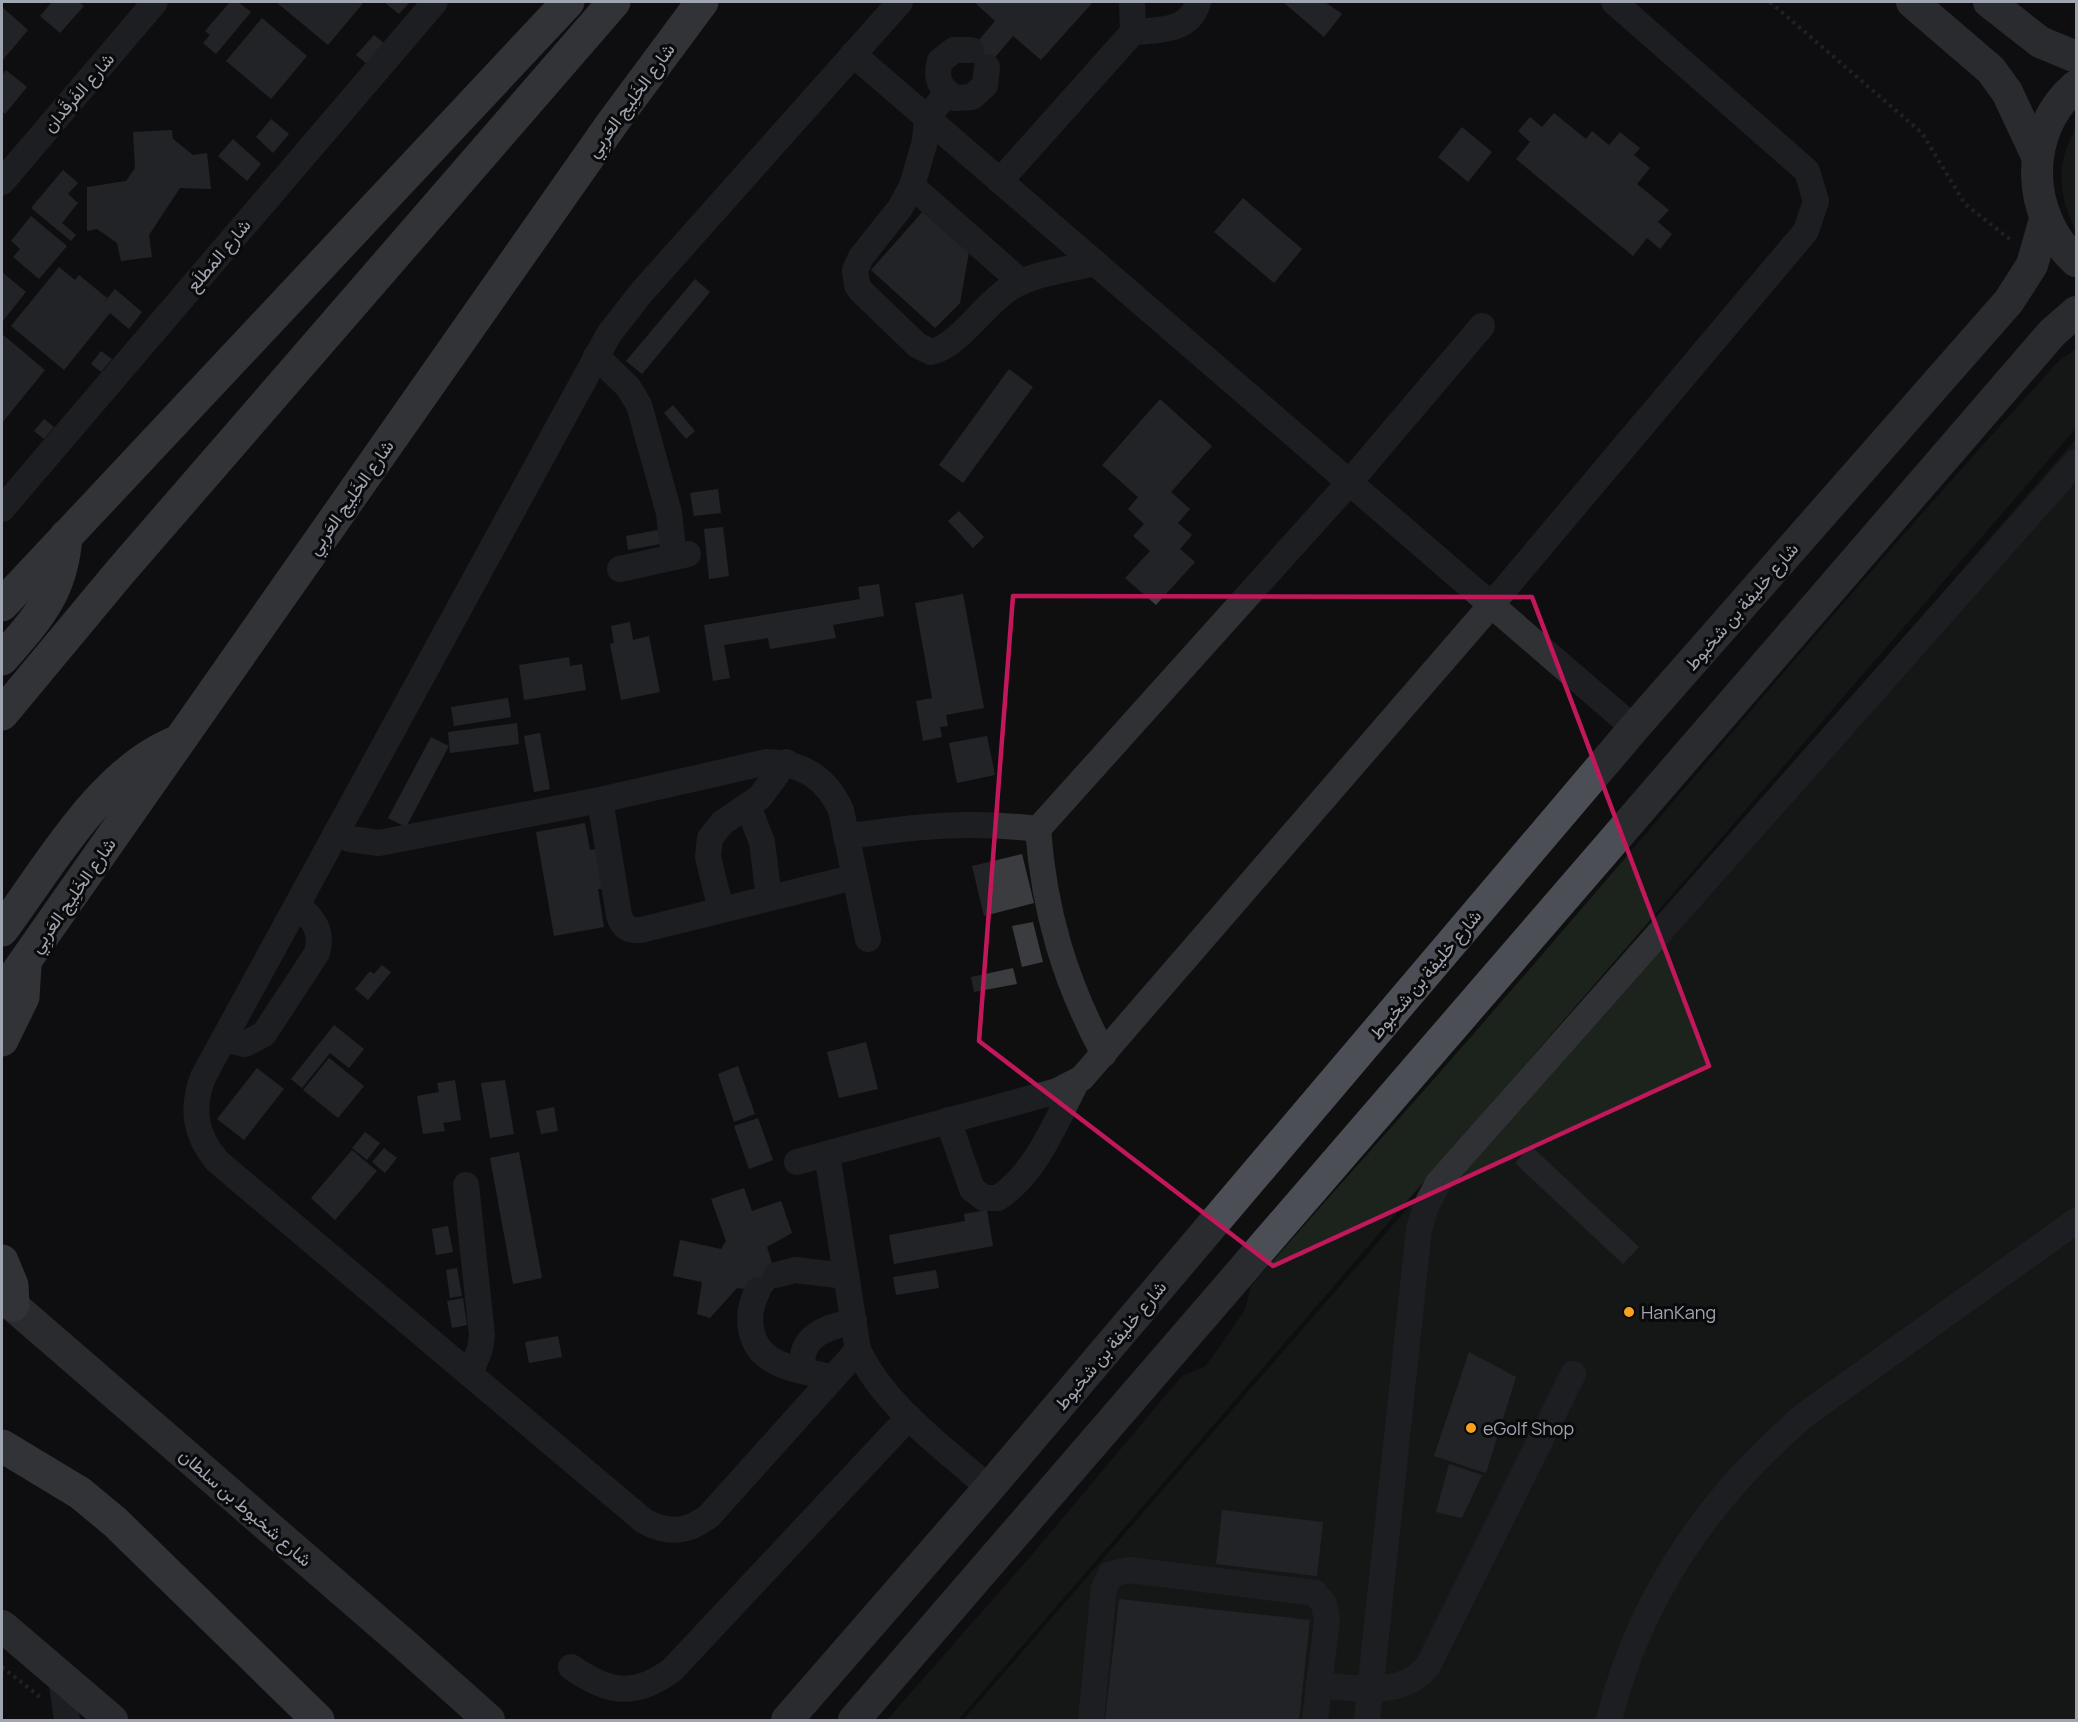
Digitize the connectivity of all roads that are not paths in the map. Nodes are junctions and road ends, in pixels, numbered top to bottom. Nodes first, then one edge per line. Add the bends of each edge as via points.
1 (155, 2) edge
2 (435, 2) edge
3 (568, 2) edge
4 (615, 2) edge
5 (702, 2) edge
6 (900, 2) edge
7 (1132, 2) edge
8 (1198, 2) edge
9 (1614, 2) edge
10 (1912, 2) edge
11 (1992, 3) edge
12 (1132, 32) junction
13 (853, 54) junction
14 (2076, 57) edge
15 (2076, 86) edge
16 (947, 93) junction
17 (927, 118) junction
18 (2037, 156) junction
19 (1000, 181) junction
20 (2, 182) edge
21 (912, 186) junction
22 (2045, 219) junction
23 (2076, 261) edge
24 (1095, 263) junction
25 (1021, 282) junction
26 (2076, 312) edge
27 (1482, 326) dead end
28 (596, 356) junction
29 (2076, 462) edge
30 (1348, 484) junction
31 (2, 509) edge
32 (66, 536) junction
33 (620, 569) dead end
34 (1492, 604) junction
35 (2, 605) edge
36 (2, 659) edge
37 (2, 714) edge
38 (1634, 728) junction
39 (180, 740) junction
40 (786, 762) junction
41 (600, 800) junction
42 (748, 806) junction
43 (1038, 829) junction
44 (336, 833) junction
45 (846, 837) junction
46 (855, 877) junction
47 (769, 898) junction
48 (297, 905) junction
49 (721, 910) junction
50 (2, 930) edge
51 (868, 939) dead end
52 (24, 962) junction
53 (2, 994) edge
54 (224, 1039) junction
55 (2, 1040) edge
56 (1104, 1054) junction
57 (1076, 1083) junction
58 (948, 1120) junction
59 (827, 1154) junction
60 (797, 1162) dead end
61 (466, 1185) dead end
62 (2076, 1221) edge
63 (2, 1261) edge
64 (846, 1276) junction
65 (7, 1301) edge
66 (854, 1321) junction
67 (858, 1350) junction
68 (803, 1370) junction
69 (470, 1374) junction
70 (1573, 1374) dead end
71 (833, 1378) junction
72 (909, 1417) junction
73 (2, 1446) edge
74 (989, 1488) junction
75 (2, 1626) edge
76 (571, 1667) dead end
77 (61, 1677) junction
78 (1319, 1685) junction
79 (1370, 1689) junction
80 (67, 1719) edge
81 (112, 1720) edge
82 (318, 1720) edge
83 (489, 1720) edge
84 (787, 1720) edge
85 (854, 1720) edge
86 (1091, 1720) edge
87 (1315, 1720) edge
88 (1367, 1720) edge
89 (1609, 1720) edge

1 - 20 street, شارع الفَرقَدان
2 - 31 street, شارع المَطلَع
3 - 32 highway
4 - 37 highway via 120,572
5 - 39 highway, شارع الخَلِيج العَربِي via 606,132
6 - 13 street
7 - 12 street
8 - 12 street via 1182,25
9 - 34 street via 1807,171 1816,201 1806,231
10 - 18 main road via 1991,70 2007,93
11 - 14 main road via 2040,42
12 - 19 street
13 - 17 street
13 - 28 street via 641,293
15 - 18 main road via 2065,95 2047,123
16 - 16 street via 938,79 940,61 954,50 979,58 985,85 972,97 955,98
16 - 17 street
17 - 19 street
17 - 21 street via 925,141
18 - 22 main road via 2037,188
19 - 24 street
21 - 25 street
21 - 25 street via 900,208 857,263 855,278 861,291 917,345 923,350 939,351 998,297
22 - 23 main road via 2062,249
22 - 38 main road, شارع خليفة بن شخبوط via 2034,258 2009,301
24 - 25 street
24 - 30 street
26 - 85 main road via 2052,333
27 - 30 street
28 - 33 street via 628,387 639,405 681,555
28 - 44 street
29 - 79 street via 1438,1183 1419,1229
30 - 34 street
30 - 43 street
32 - 35 highway
32 - 36 highway via 65,558 50,600
34 - 38 street
34 - 56 street
38 - 74 main road, شارع خليفة بن شخبوط
39 - 50 highway via 143,759 111,785
39 - 52 highway, شارع الخَلِيج العَربِي
40 - 41 street via 767,762
40 - 42 street via 770,786
40 - 45 street via 813,773 833,793
41 - 44 street via 379,843
41 - 49 street via 624,926 641,930
42 - 47 street via 765,851
42 - 49 street via 715,830 707,847
43 - 45 street via 932,824
43 - 56 street via 1043,879 1057,946 1085,1019
44 - 48 street
45 - 46 street
46 - 47 street
46 - 51 street
47 - 49 street
48 - 54 street
48 - 54 street via 315,923 320,943 317,953 264,1034 245,1044
52 - 53 highway, شارع الخَلِيج العَربِي
52 - 55 highway via 23,997
54 - 69 street via 196,1094 198,1130 205,1147 216,1161
56 - 57 street
57 - 58 street
57 - 58 street via 1040,1151 998,1198 984,1198 972,1190
58 - 59 street
59 - 60 street
59 - 64 street
61 - 69 street via 482,1335
62 - 89 street via 1814,1409 1747,1468 1691,1537 1654,1599 1626,1665
63 - 65 highway via 12,1285
64 - 66 street
64 - 68 street via 795,1270 767,1283 750,1311 755,1343 770,1359
65 - 83 main road, شارع شخبوط بن سلطان
66 - 67 street
66 - 68 street via 814,1334 803,1351
67 - 71 street
67 - 72 street via 879,1387
68 - 71 street
69 - 71 street via 644,1521 670,1531 697,1525 709,1516
70 - 79 street via 1428,1666 1417,1680
72 - 74 street
72 - 76 street via 672,1670 643,1687 626,1689 593,1683
73 - 82 highway via 70,1487 115,1522
74 - 84 main road, شارع خليفة بن شخبوط
75 - 77 main road
77 - 80 street
77 - 81 main road
78 - 79 street
78 - 86 street via 1327,1621 1324,1604 1315,1593 1129,1570 1111,1574 1104,1588
78 - 87 street
79 - 88 street

